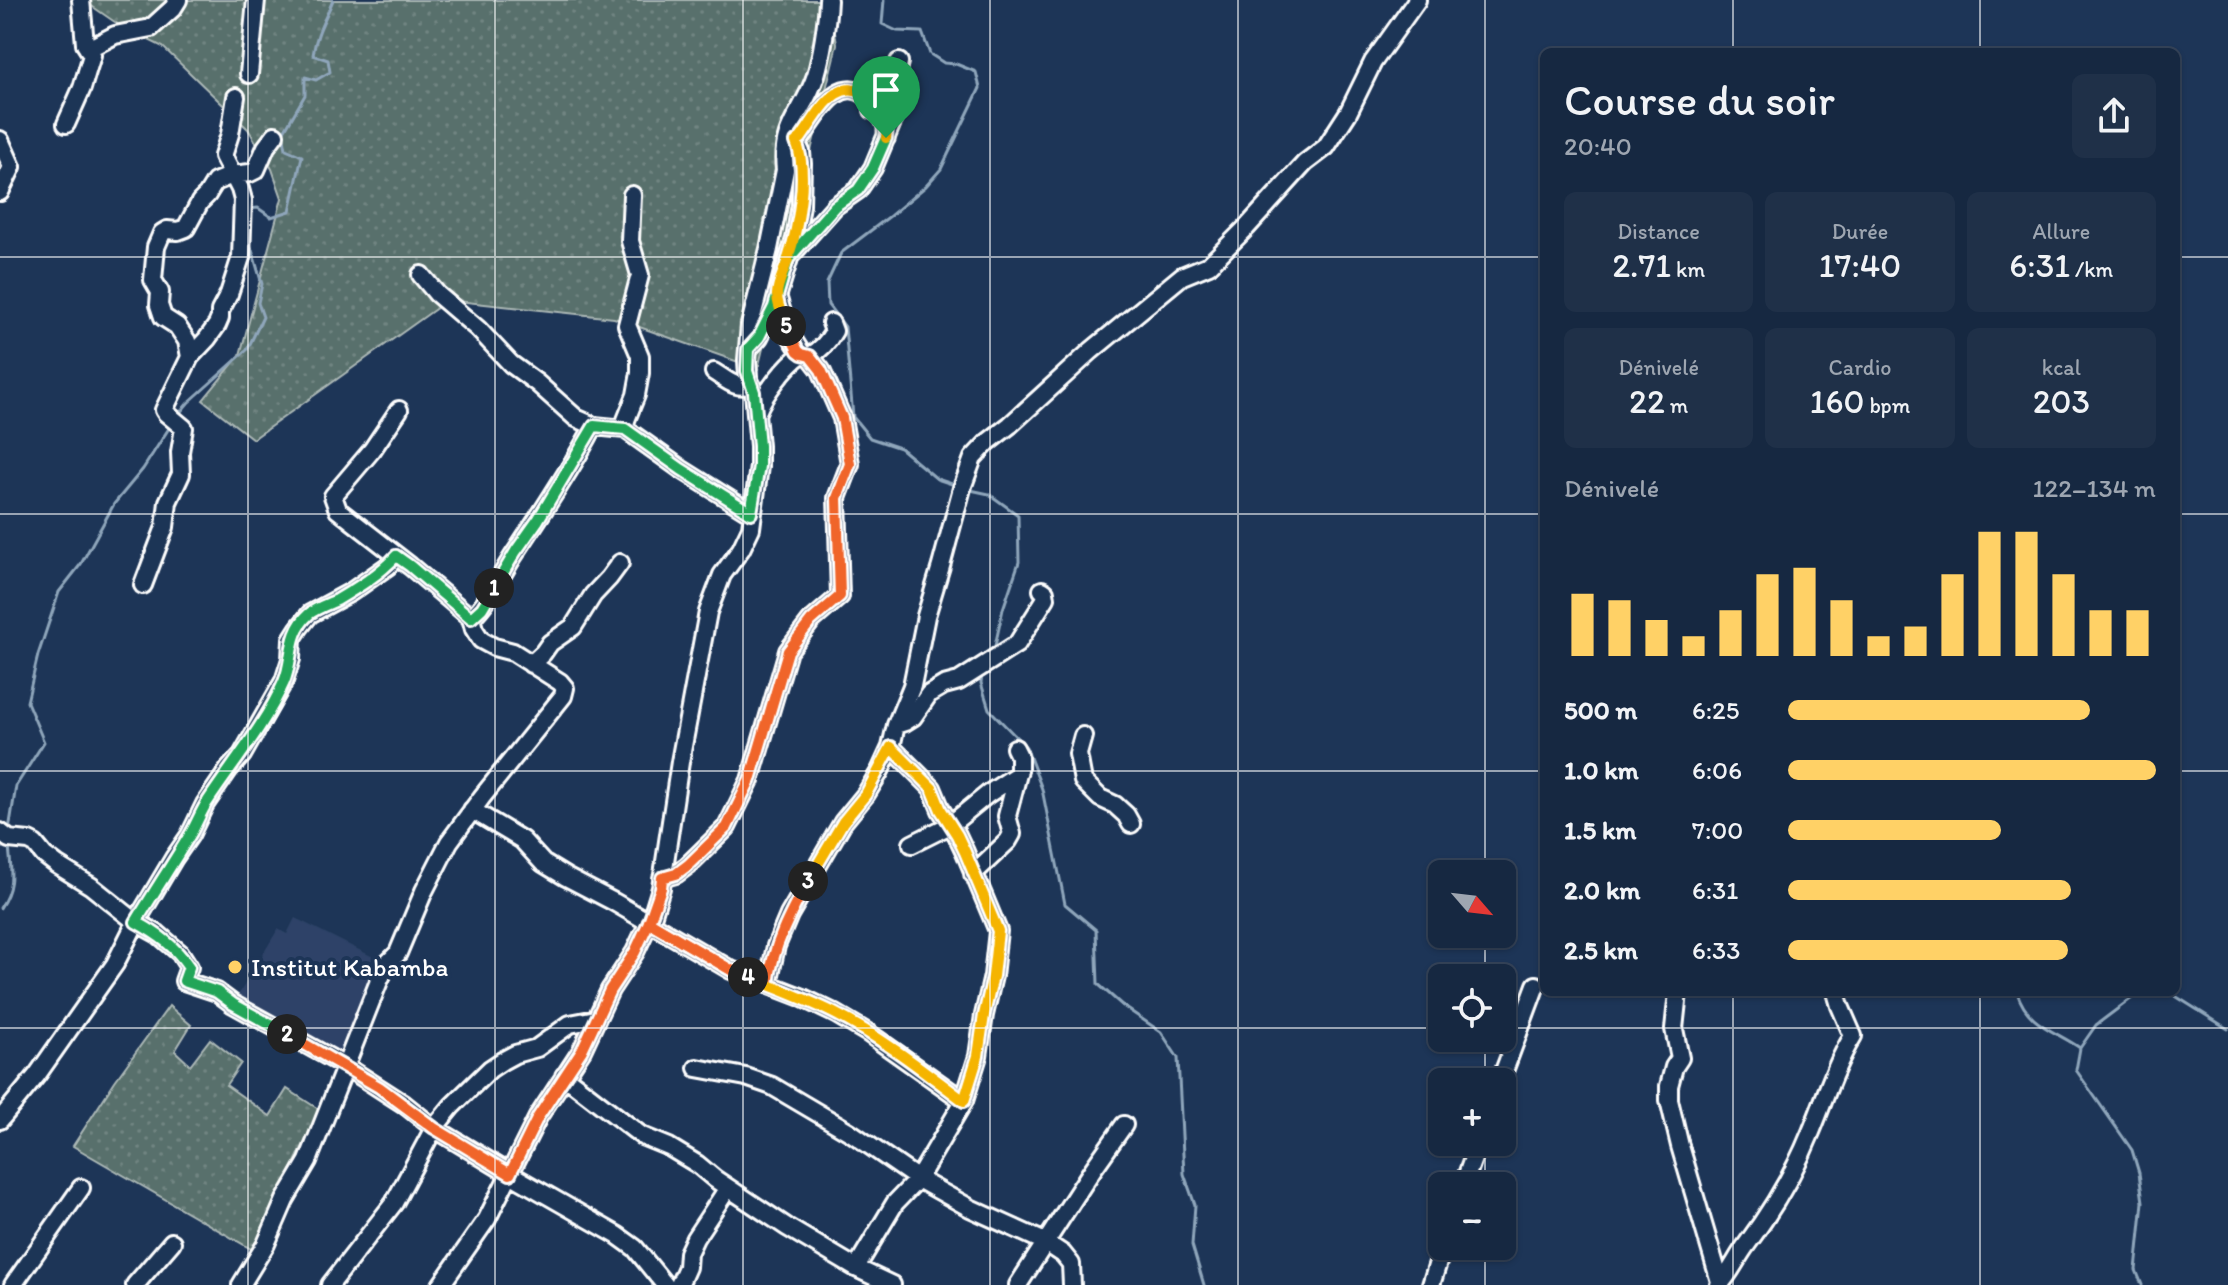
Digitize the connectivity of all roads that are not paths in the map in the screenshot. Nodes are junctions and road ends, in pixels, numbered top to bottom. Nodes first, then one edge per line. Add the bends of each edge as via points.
1 (81, 0) edge
2 (178, 0) edge
3 (256, 0) edge
4 (828, 0) edge
5 (1417, 0) edge
6 (88, 49) junction
7 (899, 62) dead end
8 (249, 74) dead end
9 (810, 92) junction
10 (236, 97) dead end
11 (66, 124) dead end
12 (275, 135) dead end
13 (886, 138) junction
14 (0, 140) edge
15 (796, 142) junction
16 (785, 170) junction
17 (232, 175) junction
18 (0, 192) edge
19 (632, 195) dead end
20 (788, 259) junction
21 (421, 275) dead end
22 (777, 294) junction
23 (831, 323) dead end
24 (748, 349) junction
25 (806, 355) junction
26 (190, 357) junction
27 (714, 372) dead end
28 (751, 384) junction
29 (399, 410) dead end
30 (756, 413) junction
31 (594, 426) junction
32 (625, 429) junction
33 (751, 513) junction
34 (396, 556) junction
35 (620, 563) dead end
36 (143, 585) dead end
37 (1042, 590) dead end
38 (471, 618) junction
39 (531, 664) junction
40 (896, 725) junction
41 (1083, 736) dead end
42 (891, 747) junction
43 (1015, 748) dead end
44 (1017, 775) junction
45 (472, 810) junction
46 (1131, 824) dead end
47 (950, 825) junction
48 (0, 832) edge
49 (912, 844) dead end
50 (973, 874) junction
51 (662, 878) junction
52 (136, 922) junction
53 (649, 922) junction
54 (768, 984) junction
55 (1536, 985) dead end
56 (1678, 996) edge
57 (1837, 996) edge
58 (596, 1019) junction
59 (345, 1066) junction
60 (697, 1068) dead end
61 (1505, 1068) edge
62 (564, 1076) junction
63 (964, 1101) junction
64 (0, 1120) edge
65 (1124, 1125) dead end
66 (434, 1128) junction
67 (510, 1174) junction
68 (918, 1179) junction
69 (81, 1188) dead end
70 (728, 1188) junction
71 (172, 1242) dead end
72 (1045, 1242) junction
73 (1439, 1260) edge
74 (856, 1268) junction
75 (447, 1283) edge
76 (13, 1285) edge
77 (135, 1285) edge
78 (241, 1285) edge
79 (330, 1285) edge
80 (665, 1285) edge
81 (679, 1285) edge
82 (892, 1285) edge
83 (1018, 1285) edge
84 (1072, 1285) edge
85 (1431, 1285) edge
86 (1721, 1285) edge

1 - 6 street
2 - 6 street via 151,28 115,35
3 - 8 street
4 - 9 street
5 - 40 street via 1373,62 1326,147 1209,265 1182,276 978,452 958,500 912,686
6 - 11 street via 92,55
7 - 13 street
9 - 15 street
9 - 16 street via 791,122
10 - 17 street via 223,156
12 - 17 street via 256,170
13 - 15 street via 887,128 873,110 873,101 863,91 849,88 824,104
13 - 20 street via 858,190 835,206
14 - 18 street via 12,167
15 - 16 street
15 - 20 street via 802,164 801,205
16 - 24 street
17 - 26 street via 243,200 241,257 217,325
17 - 26 street via 215,182 186,228 162,233 156,247 153,280 160,292 159,305 163,317 187,341
19 - 32 street via 630,241 640,275 627,325 640,356 640,373
20 - 22 street
21 - 31 street via 511,364 576,418
22 - 24 street via 769,319
22 - 25 street via 787,330
23 - 25 street via 830,339 818,352
24 - 28 street
25 - 30 street via 790,363
25 - 51 street via 821,370 842,418 850,464 837,498 840,596 788,651 750,780 727,827 688,865
26 - 36 street via 164,410 184,428 181,474
27 - 28 street via 735,386
28 - 30 street
29 - 34 street via 333,496 338,510
30 - 33 street via 759,466
31 - 32 street
31 - 38 street via 491,595
32 - 33 street
33 - 51 street via 748,538 722,575 708,612
34 - 38 street
34 - 52 street via 351,592 310,614 299,628 279,691
35 - 39 street via 573,627
37 - 40 street via 1046,598 1017,644 929,694 913,717
38 - 39 street via 481,640
39 - 45 street via 560,682 563,696
40 - 42 street
41 - 46 street via 1078,754 1083,781
42 - 47 street via 932,788
42 - 54 street via 789,915
43 - 44 street
44 - 47 street
44 - 50 street via 1007,816 1012,834
45 - 53 street via 522,840 549,867
45 - 59 street via 449,842 398,953 387,964
47 - 49 street
47 - 50 street
48 - 52 street via 35,844
50 - 63 street via 998,931 978,1056
51 - 53 street
52 - 59 street via 180,953 189,967 184,981 217,992
52 - 64 street via 99,988
53 - 54 street via 731,970
53 - 58 street
54 - 63 street via 868,1033
55 - 61 street
56 - 86 street via 1674,1029 1680,1058 1669,1100
57 - 86 street via 1853,1036 1800,1159
58 - 62 street
58 - 66 street via 570,1024 537,1048 490,1069
59 - 66 street
59 - 78 street via 308,1161
60 - 68 street via 772,1086
62 - 67 street
62 - 70 street via 642,1136 669,1147
63 - 68 street
65 - 72 street
66 - 67 street
66 - 79 street via 403,1190
67 - 75 street
67 - 80 street via 617,1235
68 - 72 street
68 - 74 street via 895,1203
69 - 76 street
70 - 74 street
70 - 81 street via 695,1238
71 - 77 street
72 - 83 street
72 - 84 street via 1071,1264
73 - 85 street
74 - 82 street

